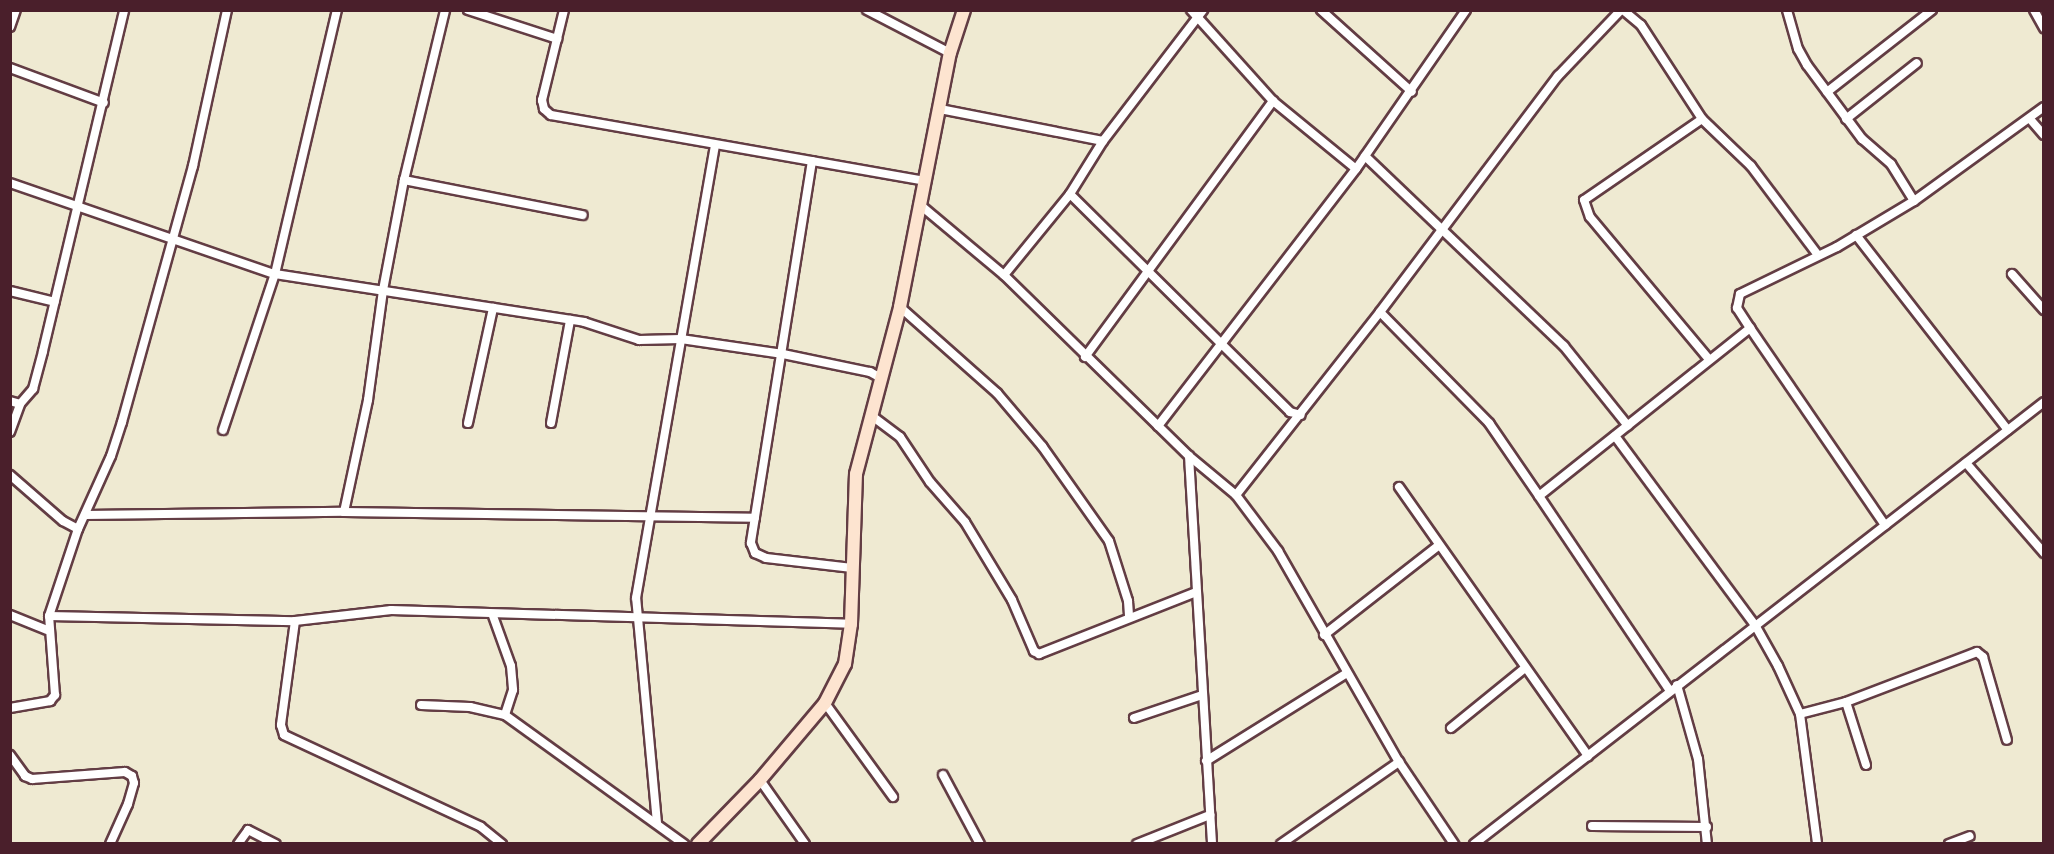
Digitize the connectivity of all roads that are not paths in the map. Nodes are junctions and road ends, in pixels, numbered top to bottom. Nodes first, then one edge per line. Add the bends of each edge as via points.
1 (16, 10) edge
2 (124, 10) edge
3 (227, 10) edge
4 (337, 10) edge
5 (445, 10) edge
6 (468, 10) edge
7 (564, 10) edge
8 (867, 10) edge
9 (964, 10) edge
10 (1191, 10) edge
11 (1321, 10) edge
12 (1466, 10) edge
13 (1622, 10) edge
14 (1787, 10) edge
15 (1932, 10) edge
16 (2034, 10) edge
17 (1201, 14) edge
18 (10, 27) edge
19 (2043, 28) edge
20 (557, 39) junction
21 (950, 53) junction
22 (1917, 63) dead end
23 (10, 68) edge
24 (1412, 92) junction
25 (1827, 93) junction
26 (1273, 101) junction
27 (104, 103) junction
28 (2043, 107) edge
29 (940, 109) junction
30 (1702, 119) junction
31 (1846, 119) junction
32 (2030, 119) junction
33 (2043, 135) edge
34 (1103, 141) junction
35 (715, 146) junction
36 (1365, 156) junction
37 (812, 161) junction
38 (1356, 169) junction
39 (404, 180) junction
40 (926, 180) junction
41 (10, 183) edge
42 (1070, 194) junction
43 (1914, 201) junction
44 (78, 204) junction
45 (919, 204) junction
46 (583, 215) dead end
47 (1441, 231) junction
48 (1856, 235) junction
49 (170, 236) junction
50 (1817, 254) junction
51 (1150, 273) junction
52 (275, 274) junction
53 (2012, 274) dead end
54 (1004, 275) junction
55 (383, 290) junction
56 (10, 291) edge
57 (55, 302) junction
58 (900, 307) junction
59 (493, 308) junction
60 (2043, 310) edge
61 (1380, 312) junction
62 (570, 321) junction
63 (1750, 328) junction
64 (681, 339) junction
65 (1223, 346) junction
66 (783, 354) junction
67 (1084, 357) junction
68 (1708, 358) junction
69 (881, 378) junction
70 (10, 401) edge
71 (2043, 402) edge
72 (20, 404) junction
73 (1301, 415) junction
74 (872, 416) junction
75 (468, 423) dead end
76 (551, 423) dead end
77 (1158, 426) junction
78 (1628, 426) junction
79 (223, 430) dead end
80 (2008, 430) junction
81 (10, 432) edge
82 (1615, 436) junction
83 (1189, 456) junction
84 (1966, 463) junction
85 (10, 475) edge
86 (1399, 487) dead end
87 (1236, 495) junction
88 (1539, 496) junction
89 (344, 512) junction
90 (648, 513) junction
91 (85, 515) junction
92 (754, 518) junction
93 (1885, 525) junction
94 (78, 529) junction
95 (1438, 546) junction
96 (2043, 553) edge
97 (852, 568) junction
98 (1196, 592) junction
99 (10, 615) edge
100 (49, 616) junction
101 (493, 616) junction
102 (1129, 617) junction
103 (640, 620) junction
104 (295, 621) junction
105 (851, 624) junction
106 (1755, 626) junction
107 (47, 630) junction
108 (1324, 635) junction
109 (1525, 668) junction
110 (1347, 673) junction
111 (1674, 688) junction
112 (1202, 695) junction
113 (1846, 702) junction
114 (825, 703) junction
115 (421, 705) dead end
116 (10, 708) edge
117 (1800, 714) junction
118 (505, 715) junction
119 (1134, 718) dead end
120 (1451, 728) dead end
121 (2007, 740) dead end
122 (10, 755) edge
123 (1588, 756) junction
124 (1206, 761) junction
125 (1399, 762) junction
126 (1866, 765) dead end
127 (943, 775) dead end
128 (760, 780) junction
129 (893, 797) dead end
130 (1210, 815) junction
131 (657, 823) junction
132 (1592, 826) dead end
133 (1707, 827) junction
134 (1970, 836) dead end
135 (110, 843) edge
136 (238, 843) edge
137 (276, 843) edge
138 (501, 843) edge
139 (684, 843) edge
140 (698, 843) edge
141 (805, 843) edge
142 (980, 843) edge
143 (1137, 843) edge
144 (1212, 843) edge
145 (1281, 843) edge
146 (1454, 843) edge
147 (1474, 843) edge
148 (1707, 843) edge
149 (1817, 843) edge
150 (1948, 843) edge

1 - 18 street
2 - 27 street
3 - 49 street via 193,166
4 - 52 street
5 - 39 street
6 - 20 street
7 - 20 street
8 - 21 street
9 - 21 street
10 - 17 street
11 - 24 street
12 - 24 street
13 - 30 street via 1641,25
13 - 47 street via 1558,76
14 - 25 street via 1798,50
15 - 25 street
16 - 19 street
17 - 26 street
17 - 34 street
20 - 35 street via 542,100 551,115
21 - 29 street
22 - 31 street
23 - 27 street
24 - 36 street
25 - 31 street
26 - 38 street
26 - 51 street
27 - 44 street
28 - 32 street
29 - 34 street
29 - 40 street
30 - 50 street via 1751,166
30 - 68 street via 1584,200 1590,217
31 - 43 street via 1862,140 1891,164
32 - 33 street
32 - 43 street
34 - 42 street
35 - 37 street
35 - 64 street
36 - 38 street
36 - 47 street
37 - 40 street
37 - 66 street
38 - 65 street
39 - 46 street
39 - 55 street
40 - 45 street
41 - 44 street
42 - 51 street
42 - 54 street
43 - 48 street
44 - 49 street
44 - 57 street
45 - 54 street
45 - 58 street
47 - 61 street
47 - 78 street via 1564,346
48 - 50 street
48 - 80 street
49 - 52 street
49 - 91 street via 111,456
50 - 63 street via 1740,294 1737,308
51 - 65 street
51 - 67 street
52 - 55 street
52 - 79 street
53 - 60 street
54 - 67 street
55 - 59 street
55 - 89 street via 368,400
56 - 57 street
57 - 72 street via 33,389
58 - 69 street
58 - 102 street via 997,393 1042,446 1108,541 1128,601
59 - 62 street
59 - 75 street
61 - 73 street
61 - 88 street via 1489,423
62 - 64 street via 639,340
62 - 76 street
63 - 68 street
63 - 93 street
64 - 66 street
64 - 90 street
65 - 73 street via 1290,412
65 - 77 street
66 - 69 street via 870,372
66 - 92 street
67 - 77 street
68 - 78 street
69 - 74 street
70 - 72 street
71 - 80 street
72 - 81 street
73 - 87 street
74 - 97 street via 856,474
74 - 102 street via 900,437 930,482 965,522 1012,600 1034,651 1046,653
77 - 83 street
78 - 82 street
80 - 84 street
82 - 88 street
82 - 106 street
83 - 87 street
83 - 98 street
84 - 93 street
84 - 96 street
85 - 94 street via 63,521
86 - 95 street
87 - 108 street via 1278,551
88 - 111 street
89 - 90 street
89 - 91 street
90 - 92 street
90 - 103 street via 636,598
91 - 94 street
92 - 97 street via 751,543 755,553 765,558
93 - 106 street
94 - 100 street
95 - 108 street
95 - 109 street
97 - 105 street
98 - 102 street
98 - 112 street
99 - 107 street
100 - 104 street
100 - 107 street
101 - 103 street
101 - 104 street via 391,610
101 - 118 street via 511,666 513,690
103 - 105 street
103 - 131 street
104 - 138 street via 281,725 284,735 481,827
105 - 114 street via 845,664
106 - 111 street
106 - 117 street
107 - 116 street via 55,694 50,700
108 - 110 street
109 - 120 street
109 - 123 street
110 - 124 street
110 - 125 street
111 - 123 street
111 - 133 street via 1698,759
112 - 119 street
112 - 124 street
113 - 117 street
113 - 121 street via 1980,652
113 - 126 street
114 - 128 street
114 - 129 street
115 - 118 street via 470,707
117 - 149 street
118 - 131 street via 622,803
122 - 135 street via 25,776 32,779 125,772 132,776 128,804
123 - 147 street
124 - 130 street
125 - 145 street
125 - 146 street
127 - 142 street
128 - 140 street
128 - 141 street
130 - 143 street
130 - 144 street
131 - 139 street
132 - 133 street
133 - 148 street
134 - 150 street
136 - 137 street via 248,830

